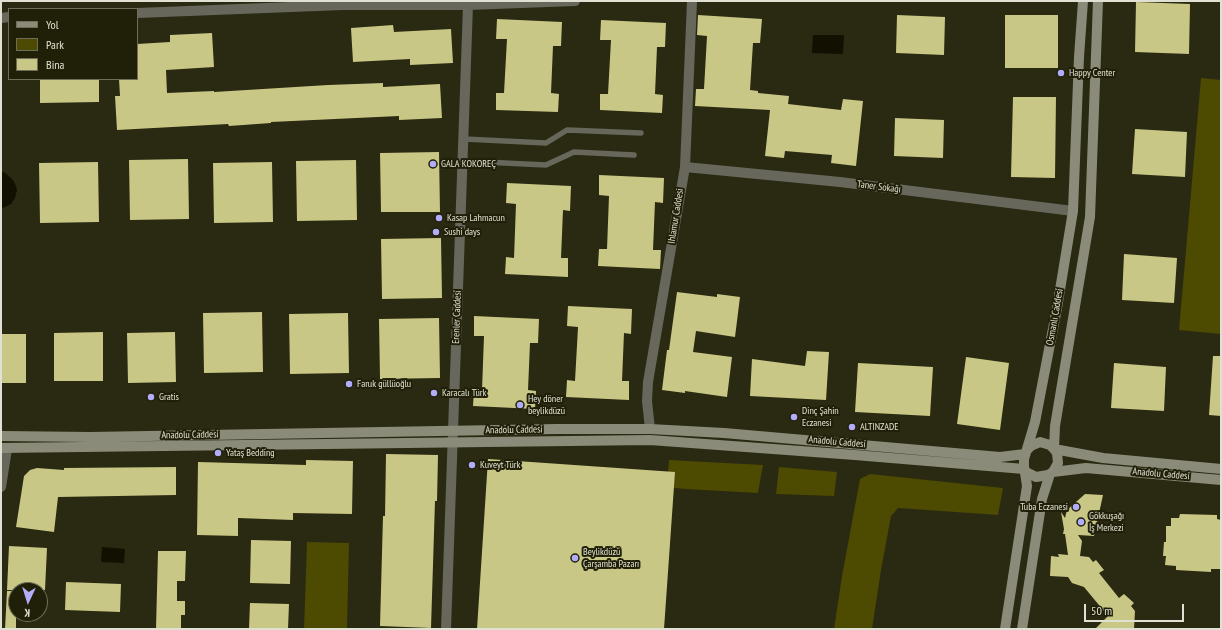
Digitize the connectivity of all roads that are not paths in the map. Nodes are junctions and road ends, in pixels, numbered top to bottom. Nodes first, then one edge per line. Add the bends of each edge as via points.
1 (575, 1) edge
2 (692, 1) edge
3 (1082, 1) edge
4 (1098, 1) edge
5 (468, 5) junction
6 (138, 13) edge
7 (641, 133) dead end
8 (464, 139) junction
9 (634, 155) dead end
10 (463, 161) junction
11 (684, 167) junction
12 (1073, 211) junction
13 (650, 429) junction
14 (453, 430) junction
15 (4, 436) edge
16 (650, 440) junction
17 (452, 442) junction
18 (856, 444) junction
19 (4, 448) edge
20 (1054, 449) junction
21 (1026, 452) junction
22 (855, 455) junction
23 (1221, 469) edge
24 (1025, 471) junction
25 (1051, 473) junction
26 (1221, 480) edge
27 (1, 487) edge
28 (446, 629) edge
29 (1005, 629) edge
30 (1022, 629) edge

1 - 5 street
2 - 11 street, Ihlamur Caddesi
3 - 12 main road, Osmanlı Caddesi
4 - 20 main road, Osmanlı Caddesi via 1090,216 1055,426
5 - 6 street via 343,5
5 - 8 street, Erenler Caddesi
7 - 8 lane via 567,130 546,143
8 - 10 street, Erenler Caddesi
9 - 10 lane via 574,152 546,165
10 - 14 street, Erenler Caddesi
11 - 12 street, Taner Sokağı via 840,182
11 - 13 street, Ihlamur Caddesi via 648,382 647,406
12 - 21 main road, Osmanlı Caddesi via 1047,361 1035,422
13 - 14 main road, Anadolu Caddesi
13 - 16 main road
13 - 18 main road, Anadolu Caddesi
14 - 15 main road, Anadolu Caddesi via 90,437
14 - 17 street, Erenler Caddesi
15 - 19 main road
16 - 17 main road, Anadolu Caddesi
16 - 22 main road, Anadolu Caddesi
17 - 19 main road, Anadolu Caddesi
17 - 28 street, Erenler Caddesi
18 - 21 main road, Anadolu Caddesi via 1000,457
18 - 22 main road
19 - 27 street
20 - 21 main road via 1040,442
20 - 23 main road, Anadolu Caddesi via 1103,458
20 - 25 main road, Osmanlı Caddesi via 1058,464
21 - 24 main road, Osmanlı Caddesi
22 - 24 main road, Anadolu Caddesi
24 - 25 main road via 1042,477
24 - 29 main road, Osmanlı Caddesi via 1027,486
25 - 26 main road, Anadolu Caddesi via 1086,468
25 - 30 main road, Osmanlı Caddesi via 1042,499

